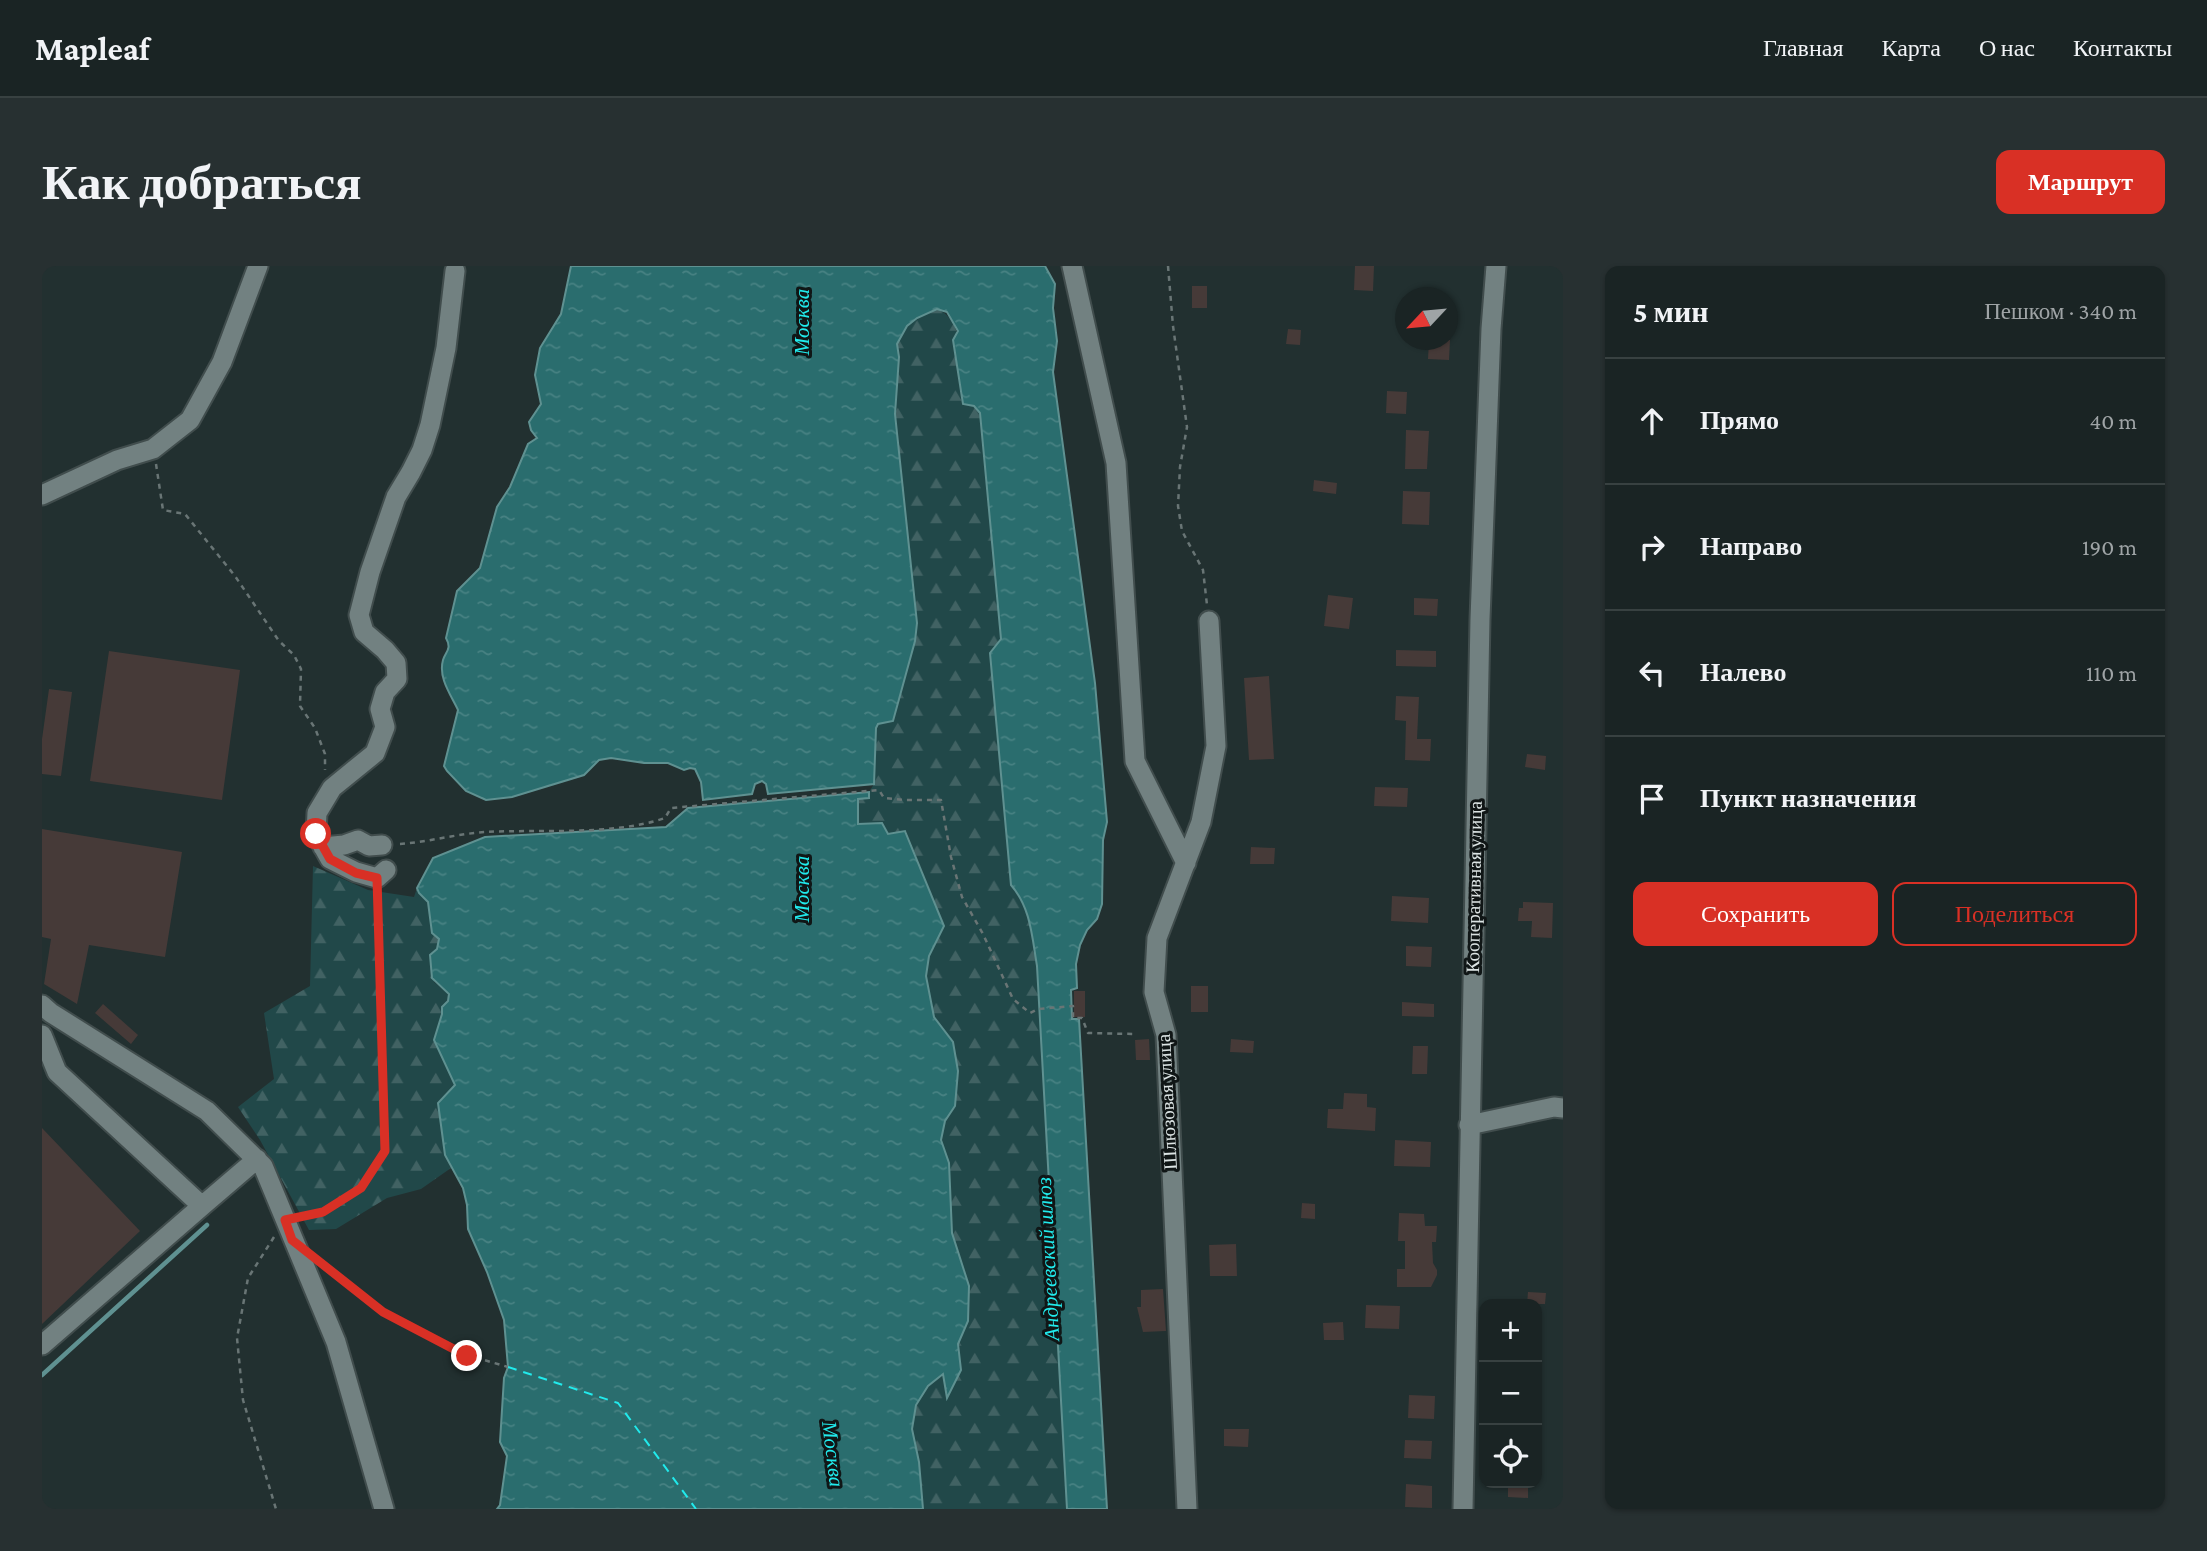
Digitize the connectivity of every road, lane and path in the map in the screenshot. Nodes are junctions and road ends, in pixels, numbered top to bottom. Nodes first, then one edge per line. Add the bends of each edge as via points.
1 (258, 266) edge
2 (1072, 266) edge
3 (1168, 266) edge
4 (1496, 266) edge
5 (456, 270) edge
6 (153, 449) junction
7 (42, 495) edge
8 (1209, 621) joint
9 (332, 789) junction
10 (405, 843) junction
11 (391, 846) junction
12 (323, 847) junction
13 (1186, 863) junction
14 (382, 874) joint
15 (42, 1005) edge
16 (1134, 1034) dead end
17 (42, 1035) edge
18 (1563, 1108) edge
19 (1469, 1125) junction
20 (257, 1159) junction
21 (202, 1206) junction
22 (285, 1220) junction
23 (321, 1263) dead end
24 (42, 1345) edge
25 (508, 1367) dead end
26 (276, 1509) edge
27 (384, 1509) edge
28 (1186, 1509) edge
29 (1463, 1509) edge

1 - 6 street via 222,362 190,420
2 - 13 street via 1116,463 1135,761
3 - 8 path via 1187,427 1178,506 1182,531 1202,570
4 - 19 street, Кооперативная улица via 1481,605
5 - 9 street via 446,348 422,450 396,497 359,615 364,632 396,663 397,679 385,692 380,709 385,727 375,752
6 - 7 street via 117,460
6 - 9 path via 163,510 185,514 294,655 300,670 300,706 315,728 325,754 325,780
8 - 13 street, Шлюзовая улица via 1216,746 1201,822
9 - 12 street via 317,813 316,834
10 - 11 path
10 - 11 path
10 - 16 path via 482,832 648,824 665,818 671,808 879,790 884,798 941,800 962,897 1013,999 1030,1013 1073,1006 1073,1018 1082,1018 1088,1033
11 - 12 street via 369,846 358,840
12 - 14 street via 330,859 356,873
13 - 28 street, Шлюзовая улица via 1157,938 1153,992 1166,1035
14 - 22 path via 385,1151 361,1188 323,1212
15 - 20 street via 207,1111
17 - 21 street via 57,1072
18 - 19 street
19 - 29 street, Кооперативная улица
20 - 21 street
20 - 22 street
21 - 24 street
22 - 26 path via 248,1278 237,1338 243,1400
22 - 27 street via 335,1342
23 - 25 path via 383,1312 467,1356

